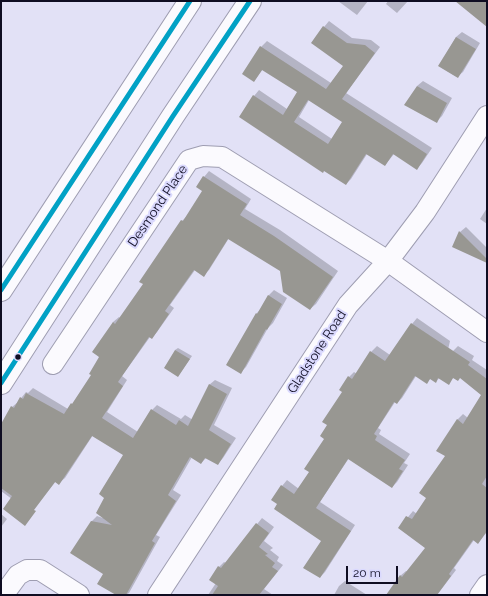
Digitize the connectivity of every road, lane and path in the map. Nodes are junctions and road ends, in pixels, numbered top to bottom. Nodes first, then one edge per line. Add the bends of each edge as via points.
1 (190, 1) edge
2 (250, 1) edge
3 (487, 116) edge
4 (388, 261) junction
5 (1, 290) edge
6 (487, 332) edge
7 (53, 364) dead end
8 (1, 383) edge
9 (487, 585) edge
10 (4, 594) dead end
11 (79, 595) edge
12 (158, 595) edge
13 (480, 595) edge

1 - 5 highway
2 - 8 highway
3 - 4 street, Gladstone Road via 425,212
4 - 6 street
4 - 7 street, Desmond Place via 222,157 203,156 189,160
4 - 12 street, Gladstone Road via 348,305
9 - 13 street
10 - 11 street via 18,575 27,570 40,570

